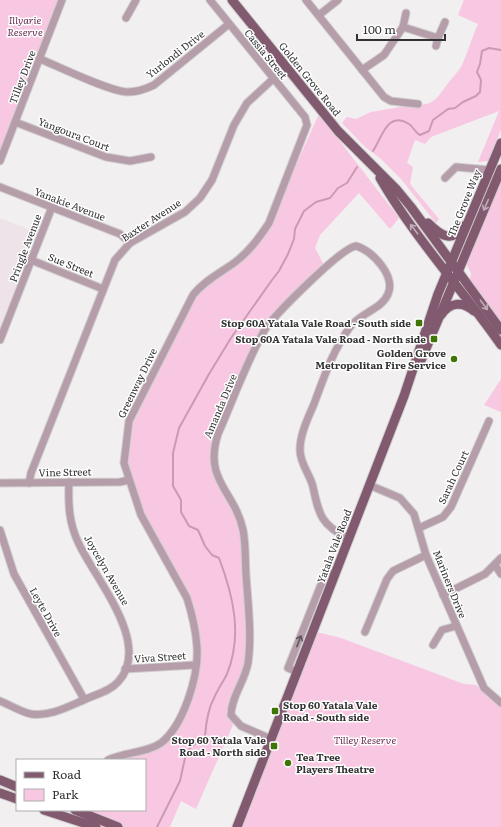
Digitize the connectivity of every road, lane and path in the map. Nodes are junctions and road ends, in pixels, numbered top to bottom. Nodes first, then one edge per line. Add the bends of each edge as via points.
1 (62, 0) edge
2 (136, 0) edge
3 (210, 0) edge
4 (306, 0) edge
5 (338, 0) edge
6 (235, 1) edge
7 (406, 13) dead end
8 (318, 16) junction
9 (126, 18) dead end
10 (445, 22) dead end
11 (229, 24) junction
12 (403, 27) junction
13 (438, 38) junction
14 (436, 46) dead end
15 (40, 59) junction
16 (362, 70) junction
17 (273, 79) junction
18 (418, 104) dead end
19 (308, 121) joint
20 (15, 122) junction
21 (501, 143) edge
22 (151, 157) dead end
23 (452, 160) dead end
24 (0, 161) edge
25 (456, 167) junction
26 (374, 168) junction
27 (501, 169) edge
28 (490, 170) junction
29 (445, 178) dead end
30 (0, 187) edge
31 (482, 189) junction
32 (52, 207) junction
33 (411, 207) junction
34 (130, 243) junction
35 (31, 260) junction
36 (438, 260) junction
37 (455, 267) junction
38 (448, 272) junction
39 (454, 280) junction
40 (103, 289) junction
41 (432, 310) junction
42 (481, 318) junction
43 (438, 319) junction
44 (501, 330) edge
45 (0, 340) edge
46 (501, 345) edge
47 (404, 396) junction
48 (489, 421) dead end
49 (129, 480) junction
50 (69, 482) junction
51 (0, 483) edge
52 (29, 483) junction
53 (369, 485) junction
54 (419, 528) junction
55 (0, 530) edge
56 (348, 539) junction
57 (426, 555) junction
58 (501, 558) edge
59 (494, 565) junction
60 (501, 574) edge
61 (443, 595) junction
62 (456, 626) junction
63 (365, 632) dead end
64 (433, 645) dead end
65 (195, 665) junction
66 (125, 669) junction
67 (84, 699) junction
68 (0, 701) edge
69 (501, 704) edge
70 (271, 739) junction
71 (111, 759) edge
72 (0, 780) edge
73 (16, 787) edge
74 (0, 793) edge
75 (16, 800) edge
76 (47, 811) edge
77 (76, 811) edge
78 (78, 811) edge
79 (72, 820) junction
80 (96, 827) edge
81 (118, 827) edge
82 (237, 827) edge

1 - 15 street, Tilley Drive
2 - 9 street
3 - 11 street, Cassia Street
4 - 8 street
5 - 8 street
6 - 26 main road, Golden Grove Road via 338,131
7 - 12 street
8 - 16 street
10 - 13 street
11 - 15 street, Yurlondi Drive via 154,85 143,90 127,92 112,88
11 - 17 street, Cassia Street
12 - 13 street
12 - 16 street via 384,55
13 - 14 street
15 - 20 street, Tilley Drive
16 - 18 street via 387,99
17 - 19 street, Cassia Street
17 - 34 street, Baxter Avenue via 247,103 234,125 212,180 200,198 185,212
19 - 49 street, Greenway Drive via 269,223 243,256 204,283 192,295 128,421 124,463
20 - 22 street, Yangoura Court via 106,157 130,161
20 - 24 street, Tilley Drive
21 - 28 main road, The Grove Way
23 - 25 street
25 - 28 street
25 - 29 street
26 - 33 main road, Golden Grove Road
36 -> 26 main road, Golden Grove Road via 391,198
27 -> 37 main road, The Grove Way
28 - 31 main road, The Grove Way
30 - 32 street, Yanakie Avenue
31 - 33 main road via 464,226 454,236 440,233
31 - 37 main road, The Grove Way
32 - 34 street, Yanakie Avenue via 120,234
32 - 35 street, Pringle Avenue
33 - 37 main road, Golden Grove Road
34 - 40 street, Baxter Avenue via 115,260
35 - 40 street, Sue Street
35 - 45 street, Pringle Avenue
36 - 38 main road, Golden Grove Road
36 - 41 main road via 441,272
37 - 38 main road, The Grove Way
37 - 39 main road, The Grove Way
37 -> 44 main road, Golden Grove Road
38 - 39 main road, Golden Grove Road
38 - 41 main road, Yatala Vale Road
39 - 42 main road, Golden Grove Road
39 - 43 main road
40 - 52 street, Baxter Avenue
41 - 47 main road, Yatala Vale Road
42 - 43 main road via 466,305 456,304 445,310
42 - 46 main road, Golden Grove Road
43 - 47 main road
47 - 53 main road, Yatala Vale Road
48 - 54 street, Sarah Court via 451,508 444,517
49 - 50 street, Vine Street
49 - 65 street, Greenway Drive via 141,515 191,609 197,648
50 - 52 street, Vine Street
50 - 66 street, Joycelyn Avenue via 70,521 79,544 119,612 127,637 128,654
51 - 52 street, Vine Street
53 - 54 street, Mariners Drive via 406,502
53 - 56 main road, Yatala Vale Road
54 - 57 street, Mariners Drive
55 - 67 street, Leyte Drive via 14,574
56 - 70 main road, Yatala Vale Road
56 - 70 street, Amanda Drive via 332,528 318,509 311,482 300,457 300,449 303,432 334,354 353,323 382,303 388,295 390,281 386,271 364,250 356,246 346,250 325,267 267,326 214,448 217,478 236,510 243,530 246,569 248,663 231,715 241,726
57 - 61 street, Mariners Drive
57 - 63 street via 393,571 387,579
58 - 59 street
59 - 60 street
59 - 61 street via 485,574
61 - 62 street, Mariners Drive
62 - 64 street via 442,630
62 - 69 street, Mariners Drive via 484,688
65 - 66 street, Viva Street
65 - 71 street, Greenway Drive via 188,699 178,721 167,736 154,746
66 - 67 street, Joycelyn Avenue via 119,682 109,690
67 - 68 street, Joycelyn Avenue via 47,714 30,714
70 - 82 main road, Yatala Vale Road
72 - 73 main road
74 - 75 main road
76 - 79 main road
77 - 79 street
78 - 81 main road
79 - 80 main road

